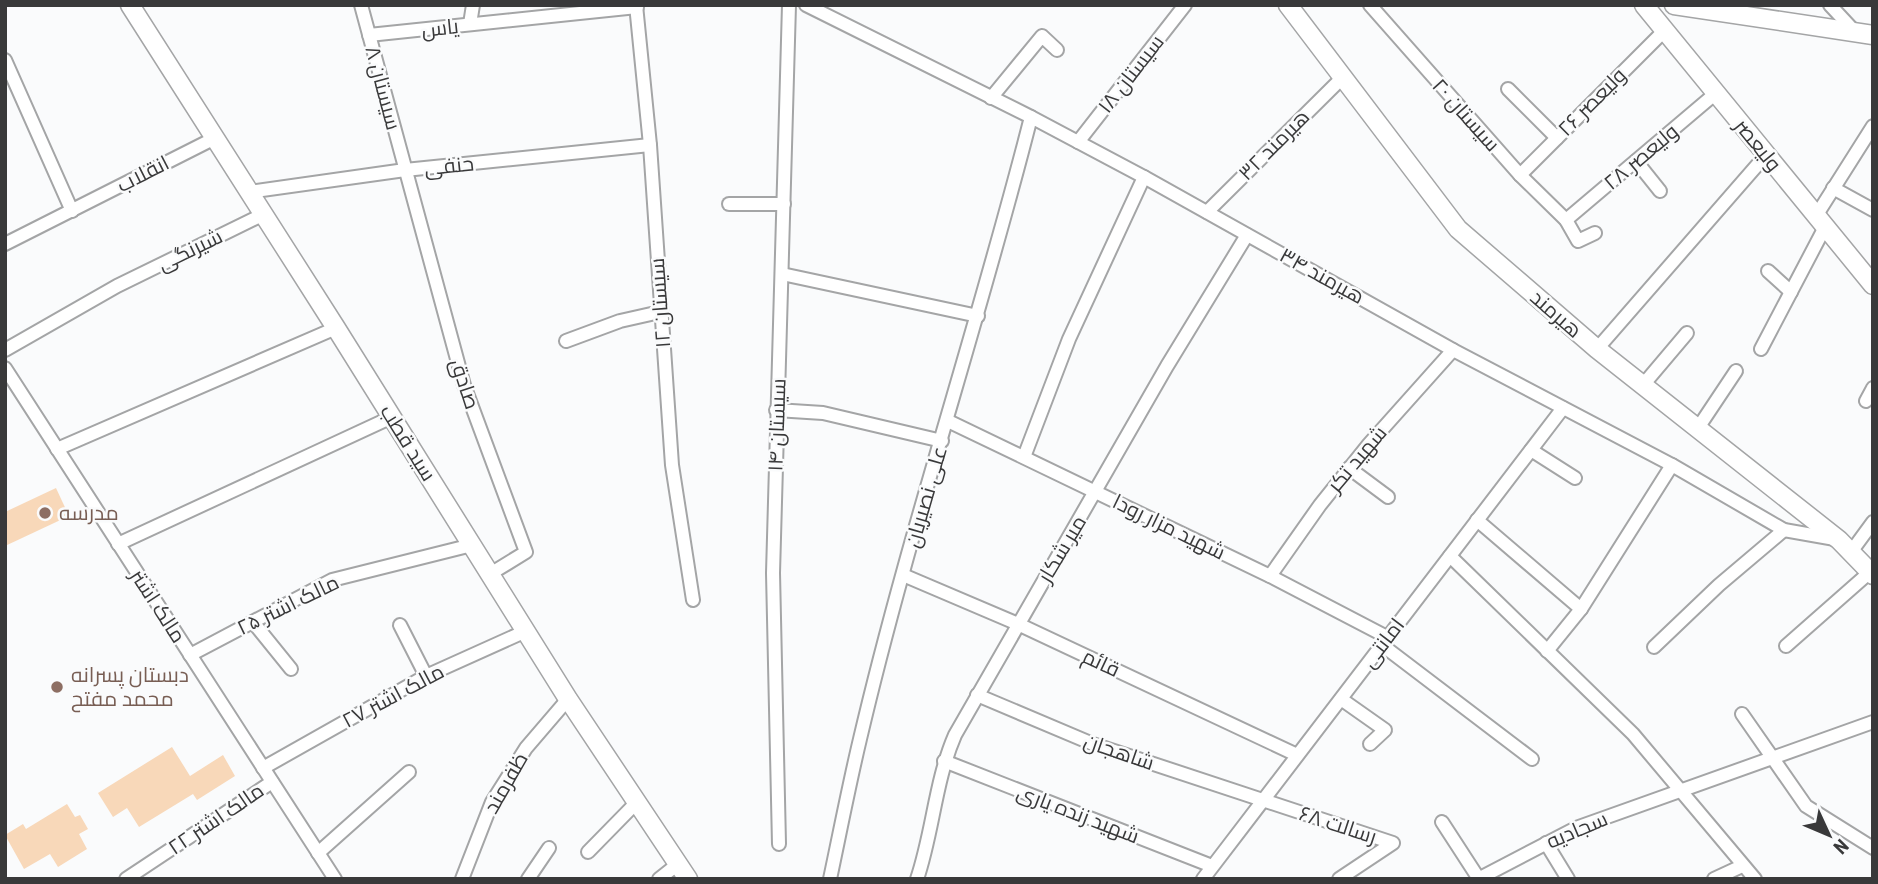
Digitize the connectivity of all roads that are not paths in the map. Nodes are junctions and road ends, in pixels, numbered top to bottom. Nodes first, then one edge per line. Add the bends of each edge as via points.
1 (130, 5) edge
2 (360, 5) edge
3 (473, 5) edge
4 (789, 5) edge
5 (806, 5) edge
6 (1185, 5) edge
7 (1288, 5) edge
8 (1370, 5) edge
9 (1644, 5) edge
10 (1674, 5) edge
11 (1830, 5) edge
12 (636, 6) edge
13 (470, 24) junction
14 (1665, 30) junction
15 (1864, 34) edge
16 (369, 35) junction
17 (1056, 50) dead end
18 (5, 60) edge
19 (1342, 78) junction
20 (1508, 89) dead end
21 (1716, 93) junction
22 (991, 97) junction
23 (1031, 117) junction
24 (1873, 125) edge
25 (215, 138) junction
26 (1557, 138) junction
27 (1078, 142) junction
28 (650, 145) junction
29 (1766, 155) junction
30 (1636, 161) junction
31 (405, 170) junction
32 (1520, 175) junction
33 (1144, 177) junction
34 (1833, 188) junction
35 (1660, 191) dead end
36 (249, 192) junction
37 (729, 204) dead end
38 (784, 204) junction
39 (1873, 210) edge
40 (72, 211) junction
41 (1207, 212) junction
42 (264, 214) junction
43 (1566, 220) junction
44 (1821, 221) junction
45 (1595, 233) dead end
46 (1247, 235) junction
47 (5, 244) edge
48 (1768, 271) dead end
49 (782, 274) junction
50 (1873, 285) edge
51 (1791, 292) junction
52 (660, 312) junction
53 (978, 316) junction
54 (336, 328) junction
55 (1686, 334) dead end
56 (566, 341) dead end
57 (1597, 349) junction
58 (1761, 349) dead end
59 (5, 350) edge
60 (1453, 350) junction
61 (5, 368) edge
62 (1736, 371) dead end
63 (1643, 385) junction
64 (1873, 388) edge
65 (1866, 401) dead end
66 (1563, 408) junction
67 (776, 410) junction
68 (392, 417) junction
69 (948, 421) junction
70 (1698, 428) junction
71 (942, 441) junction
72 (57, 449) junction
73 (1531, 450) junction
74 (1024, 457) junction
75 (1672, 465) junction
76 (1349, 468) junction
77 (1575, 478) dead end
78 (1096, 492) junction
79 (1388, 497) dead end
80 (1477, 520) junction
81 (1873, 522) edge
82 (1784, 530) junction
83 (118, 544) junction
84 (472, 545) junction
85 (1845, 546) junction
86 (1450, 556) junction
87 (490, 574) junction
88 (1871, 574) edge
89 (904, 575) junction
90 (1270, 576) junction
91 (693, 600) dead end
92 (1581, 609) junction
93 (253, 622) junction
94 (1018, 624) junction
95 (400, 625) dead end
96 (526, 631) junction
97 (1385, 641) junction
98 (1786, 646) dead end
99 (1654, 647) dead end
100 (1547, 651) junction
101 (190, 655) junction
102 (291, 669) dead end
103 (426, 676) junction
104 (978, 695) junction
105 (568, 699) junction
106 (1340, 699) junction
107 (1742, 714) dead end
108 (1873, 722) edge
109 (1370, 744) dead end
110 (1297, 755) junction
111 (1532, 759) dead end
112 (1773, 759) junction
113 (944, 761) junction
114 (263, 768) junction
115 (410, 772) dead end
116 (272, 782) junction
117 (1681, 791) junction
118 (1263, 800) junction
119 (637, 802) junction
120 (1442, 822) dead end
121 (1546, 843) junction
122 (779, 844) dead end
123 (549, 848) dead end
124 (1873, 848) edge
125 (588, 852) dead end
126 (318, 853) junction
127 (1212, 866) junction
128 (1742, 866) junction
129 (683, 872) edge
130 (126, 879) edge
131 (334, 879) edge
132 (462, 879) edge
133 (528, 879) edge
134 (659, 879) edge
135 (830, 879) edge
136 (917, 879) edge
137 (1203, 879) edge
138 (1339, 879) edge
139 (1479, 879) edge
140 (1568, 879) edge
141 (1714, 879) edge
142 (1755, 879) edge

1 - 25 street, سید قطب
2 - 16 street, سیستان ۸
3 - 13 street
4 - 38 street, سیستان ۱۴
5 - 22 street, هیرمند ۳۴
6 - 27 street, سیستان ۱۸
7 - 19 street, هیرمند
8 - 32 street, سیستان ۲۰
9 - 14 street, ولیعصر
10 - 15 street
11 - 15 street
12 - 13 street, یاس
12 - 28 street, سیستان ۱۲
13 - 16 street, یاس
14 - 21 street, ولیعصر
14 - 26 street, ولیعصر ۲۶
16 - 31 street, سیستان ۸
17 - 22 street via 1042,36
18 - 40 street
19 - 41 street, هیرمند ۳۲
19 - 57 street, هیرمند via 1458,229
20 - 26 street
21 - 29 street, ولیعصر
21 - 30 street, ولیعصر ۲۸
22 - 23 street, هیرمند ۳۴
23 - 27 street, هیرمند ۳۴
23 - 53 street, علی نصیریان
24 - 34 street
25 - 36 street, سید قطب
25 - 40 street, انقلاب
26 - 32 street, ولیعصر ۲۶
27 - 33 street, هیرمند ۳۴
28 - 31 street, حنفی
28 - 52 street, سیستان ۱۲
29 - 44 street, ولیعصر
29 - 57 street
30 - 35 street
30 - 43 street, ولیعصر ۲۸
31 - 36 street, حنفی
31 - 87 street, صادق via 464,385 526,552
32 - 43 street, سیستان ۲۰
33 - 41 street, هیرمند ۳۴
33 - 74 street via 1069,339
34 - 39 street
34 - 44 street
36 - 42 street, سید قطب
37 - 38 street
38 - 49 street, سیستان ۱۴
40 - 47 street, انقلاب
41 - 46 street, هیرمند ۳۴
42 - 54 street, سید قطب
42 - 59 street, شیرنگی via 117,286
43 - 45 street, سیستان ۲۰ via 1578,242
44 - 50 street, ولیعصر
44 - 51 street
46 - 60 street, هیرمند ۳۴
46 - 78 street, میر شکار
48 - 51 street
49 - 53 street
49 - 67 street, سیستان ۱۴
51 - 58 street
52 - 56 street
52 - 91 street, سیستان ۱۲ via 672,465
53 - 69 street, علی نصیریان
54 - 68 street, سید قطب
54 - 72 street
55 - 63 street
57 - 63 street, هیرمند
60 - 66 street, هیرمند ۳۴
60 - 76 street, شهید تکر
61 - 72 street, مالک اشتر
62 - 70 street
63 - 70 street, هیرمند
64 - 65 street
66 - 73 street, امانتی
66 - 75 street, هیرمند ۳۴
67 - 71 street via 823,413
67 - 122 street, سیستان ۱۴ via 773,573
68 - 83 street
68 - 84 street, سید قطب
69 - 71 street, علی نصیریان
69 - 74 street, شهید مزار رودا
70 - 85 street, هیرمند
71 - 89 street, علی نصیریان
72 - 83 street, مالک اشتر
73 - 77 street
73 - 80 street, امانتی
74 - 78 street, شهید مزار رودا
75 - 82 street, هیرمند ۳۴
75 - 92 street
76 - 79 street
76 - 90 street, شهید تکر
78 - 90 street, شهید مزار رودا
78 - 94 street, میر شکار
80 - 86 street, امانتی
80 - 92 street
81 - 85 street
82 - 85 street, هیرمند ۳۴
82 - 99 street
83 - 101 street, مالک اشتر
84 - 87 street, سید قطب
84 - 93 street, مالک اشتر ۲۵ via 332,580
85 - 88 street, هیرمند
86 - 97 street, امانتی
86 - 100 street
87 - 96 street, سید قطب
88 - 98 street
89 - 94 street, قائم
89 - 135 street, علی نصیریان via 860,738
90 - 97 street, شهید مزار رودا
92 - 100 street
93 - 101 street, مالک اشتر ۲۵
93 - 102 street
94 - 104 street, میر شکار
94 - 110 street, قائم
95 - 103 street
96 - 103 street, مالک اشتر ۲۷
96 - 105 street, سید قطب
97 - 106 street, امانتی
97 - 111 street, شهید مزار رودا
100 - 117 street via 1633,734
101 - 114 street, مالک اشتر
103 - 114 street, مالک اشتر ۲۷
104 - 113 street, میر شکار
104 - 118 street, شاهجان via 1093,744
105 - 119 street, سید قطب
105 - 132 street, ظفرمند via 526,748 492,802
106 - 109 street via 1385,730
106 - 110 street, امانتی
107 - 112 street
108 - 112 street, سجادیه
110 - 118 street, امانتی
112 - 117 street, سجادیه
112 - 124 street via 1806,807
113 - 127 street, شهید زنده یاری
113 - 136 street, میر شکار
114 - 116 street, مالک اشتر
115 - 126 street
116 - 126 street, مالک اشتر
116 - 130 street, مالک اشتر ۲۲
117 - 121 street, سجادیه
117 - 128 street
118 - 127 street, امانتی
118 - 138 street, رسالت ۶۸ via 1393,843
119 - 125 street
119 - 129 street, سید قطب
120 - 139 street
121 - 139 street, سجادیه
121 - 140 street
123 - 133 street
126 - 131 street, مالک اشتر
127 - 137 street, امانتی
128 - 141 street
128 - 142 street
129 - 134 street

